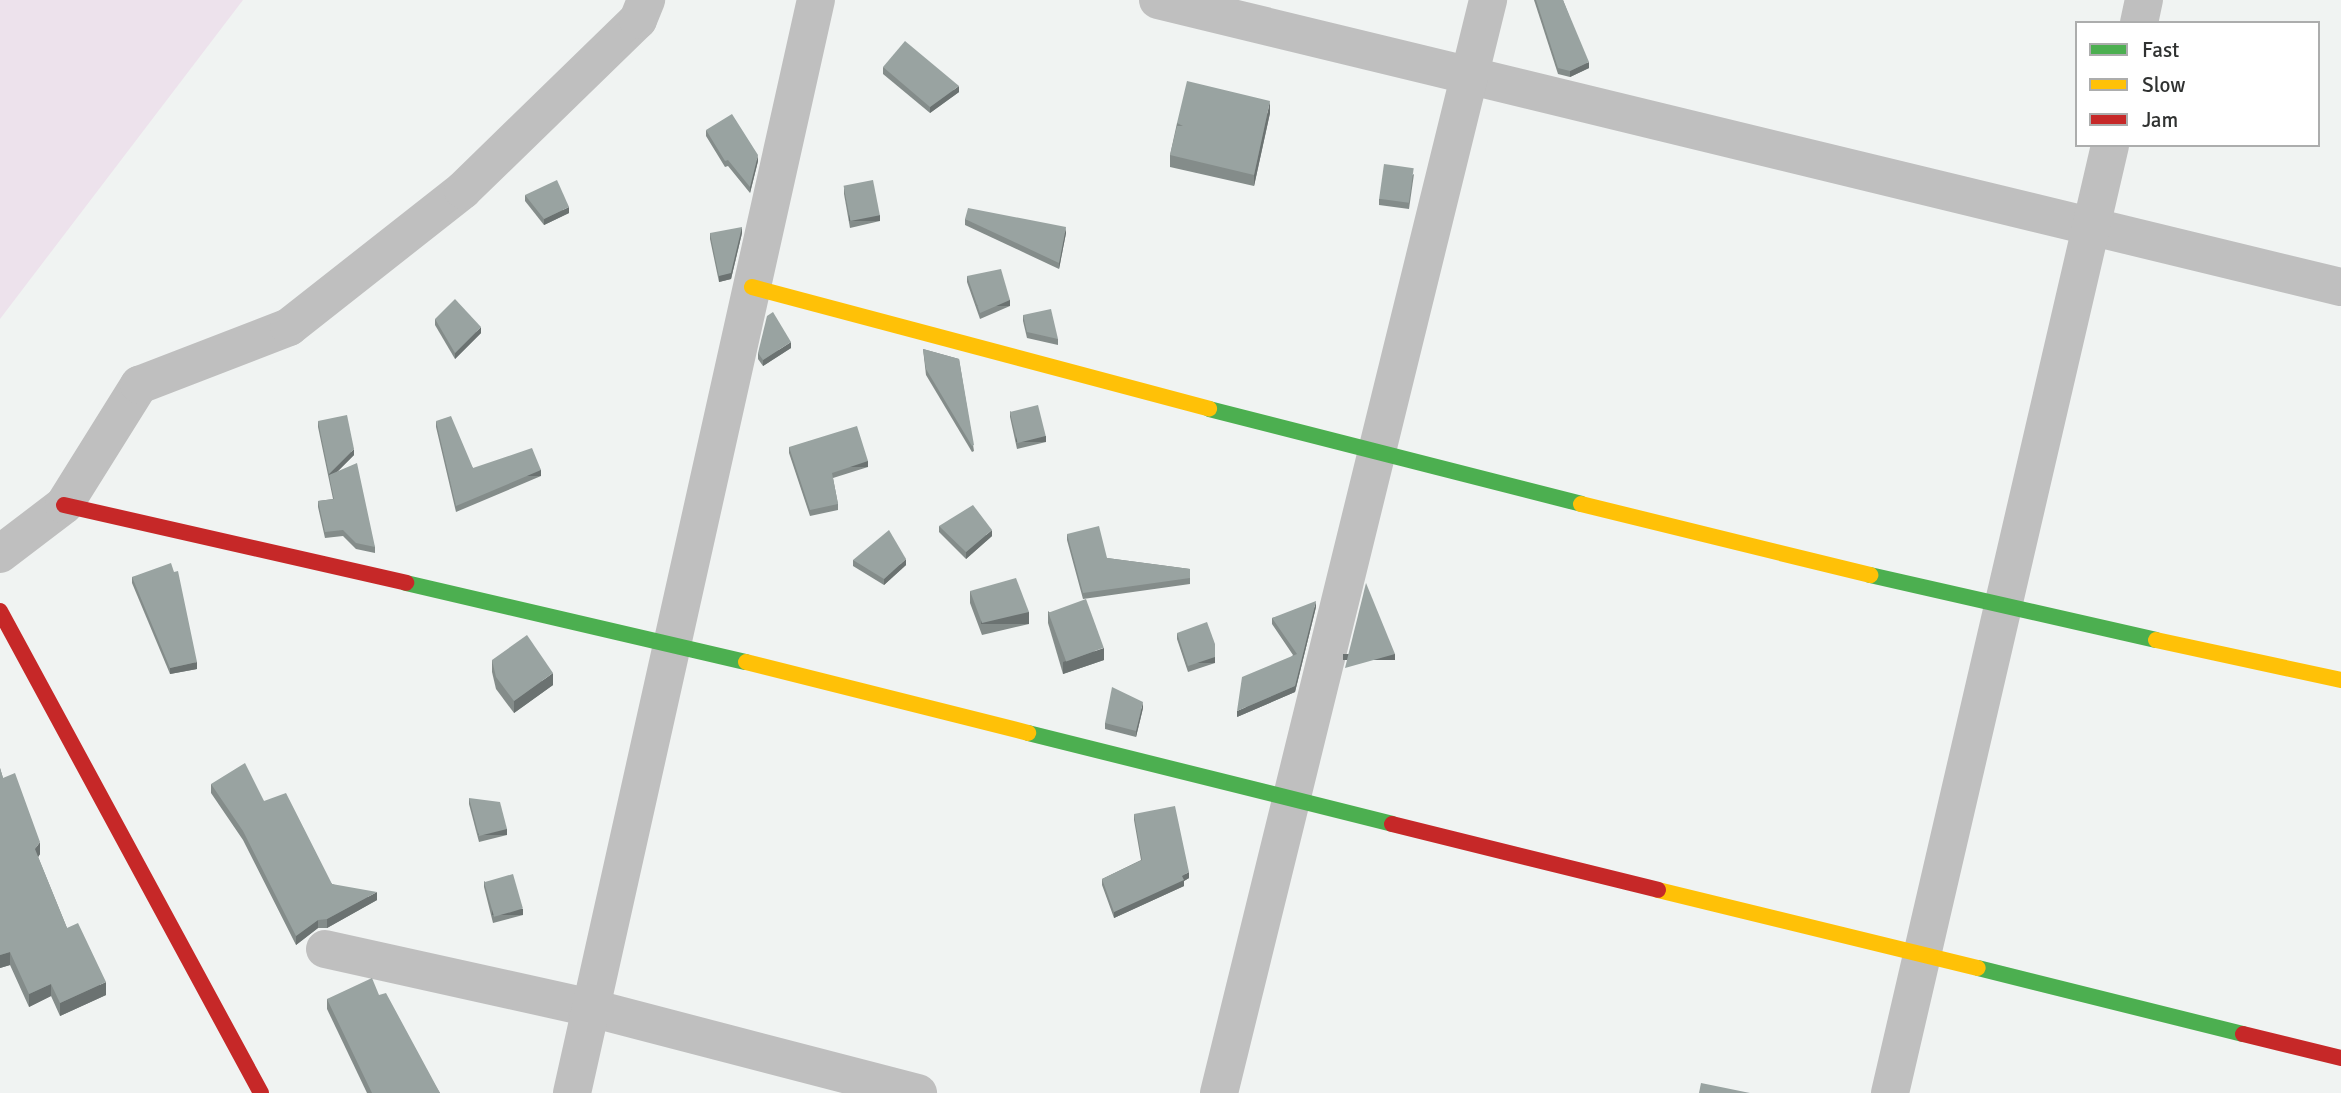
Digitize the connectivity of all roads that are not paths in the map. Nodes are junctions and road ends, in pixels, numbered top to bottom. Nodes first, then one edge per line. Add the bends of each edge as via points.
1 (646, 0) edge
2 (816, 0) edge
3 (1158, 0) edge
4 (1488, 0) edge
5 (2144, 0) edge
6 (2139, 21) edge
7 (1469, 76) junction
8 (2110, 147) edge
9 (2091, 227) junction
10 (752, 287) junction
11 (2341, 287) edge
12 (1376, 454) junction
13 (64, 505) junction
14 (0, 554) edge
15 (2003, 607) junction
16 (0, 611) edge
17 (672, 643) junction
18 (2341, 680) edge
19 (1291, 799) junction
20 (325, 948) dead end
21 (1922, 956) junction
22 (591, 1008) junction
23 (2341, 1058) edge
24 (261, 1093) edge
25 (572, 1093) edge
26 (918, 1093) edge
27 (1219, 1093) edge
28 (1890, 1093) edge

1 - 13 street via 638,20 463,190 289,327 139,385
2 - 10 street
3 - 7 street
4 - 7 street
5 - 6 street
7 - 9 street
7 - 12 street
8 - 9 street
9 - 11 street
9 - 15 street
10 - 12 street
10 - 17 street
12 - 15 street
12 - 19 street
13 - 14 street
13 - 17 street
15 - 18 street
15 - 21 street
16 - 24 street
17 - 19 street
17 - 22 street
19 - 21 street
19 - 27 street
20 - 22 street
21 - 23 street
21 - 28 street
22 - 25 street
22 - 26 street

